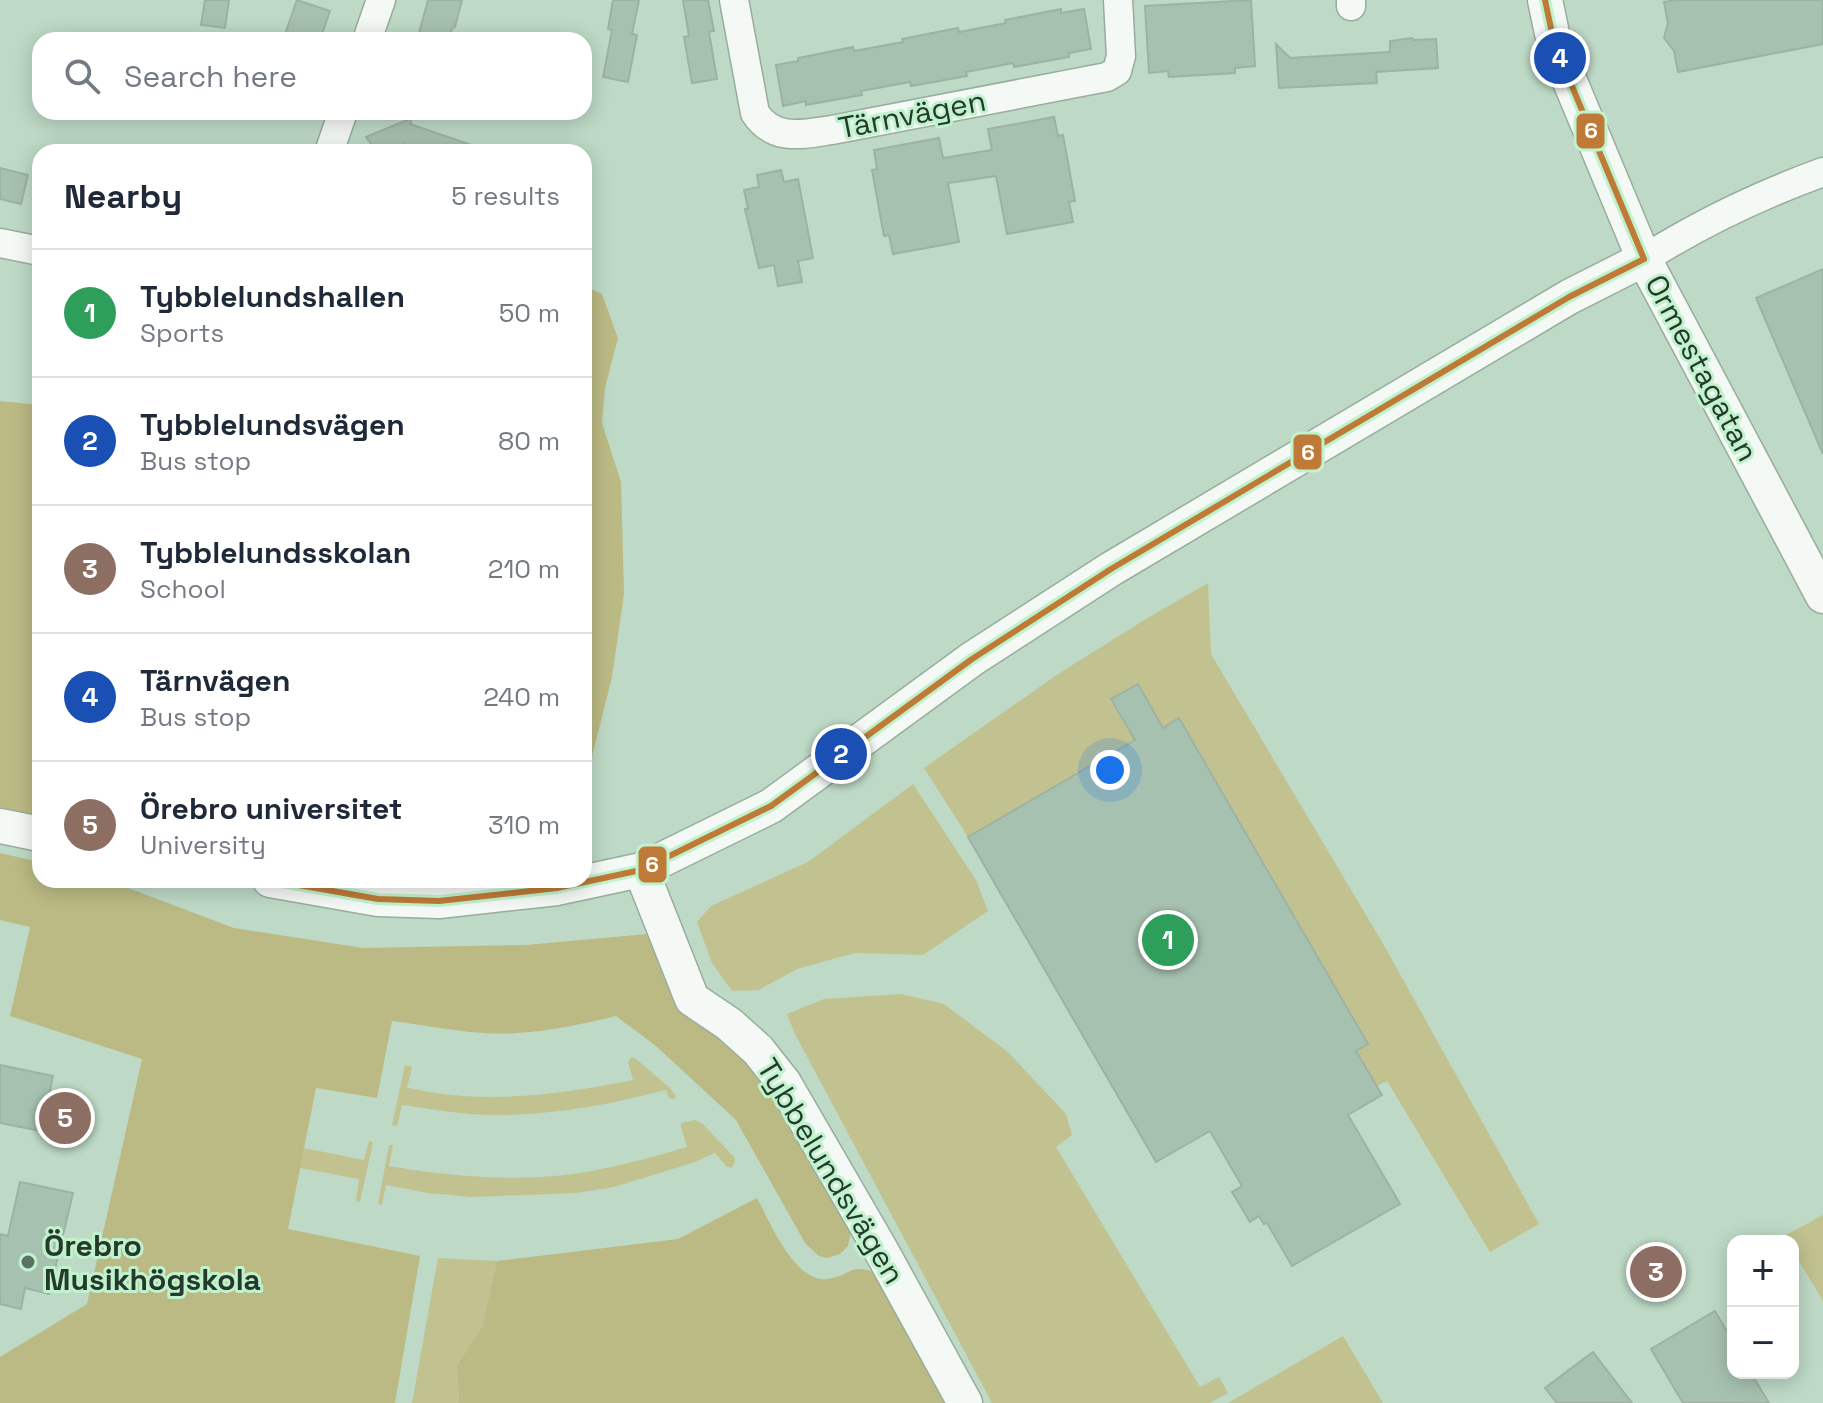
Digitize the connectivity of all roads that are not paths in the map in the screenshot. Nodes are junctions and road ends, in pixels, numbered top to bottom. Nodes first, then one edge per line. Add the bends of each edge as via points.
1 (381, 0) edge
2 (734, 0) edge
3 (1118, 0) edge
4 (1545, 0) edge
5 (370, 32) edge
6 (340, 120) edge
7 (332, 144) edge
8 (1823, 172) edge
9 (0, 243) edge
10 (32, 249) edge
11 (1644, 259) junction
12 (1823, 596) edge
13 (0, 826) edge
14 (32, 832) edge
15 (641, 870) junction
16 (592, 880) edge
17 (315, 888) edge
18 (557, 888) edge
19 (965, 1403) edge

1 - 5 street
2 - 3 street, Tärnvägen via 755,113 762,124 798,135 1107,77 1117,71 1121,56
4 - 11 street, Ormestagatan via 1554,43
6 - 7 street
8 - 11 street via 1687,232
9 - 10 street
11 - 12 street, Ormestagatan
11 - 15 street via 1569,297 1111,569 972,659 771,806
13 - 14 street
15 - 16 street
15 - 19 street, Tybbelundsvägen via 692,999 758,1050 784,1083
17 - 18 street via 378,899 439,901

